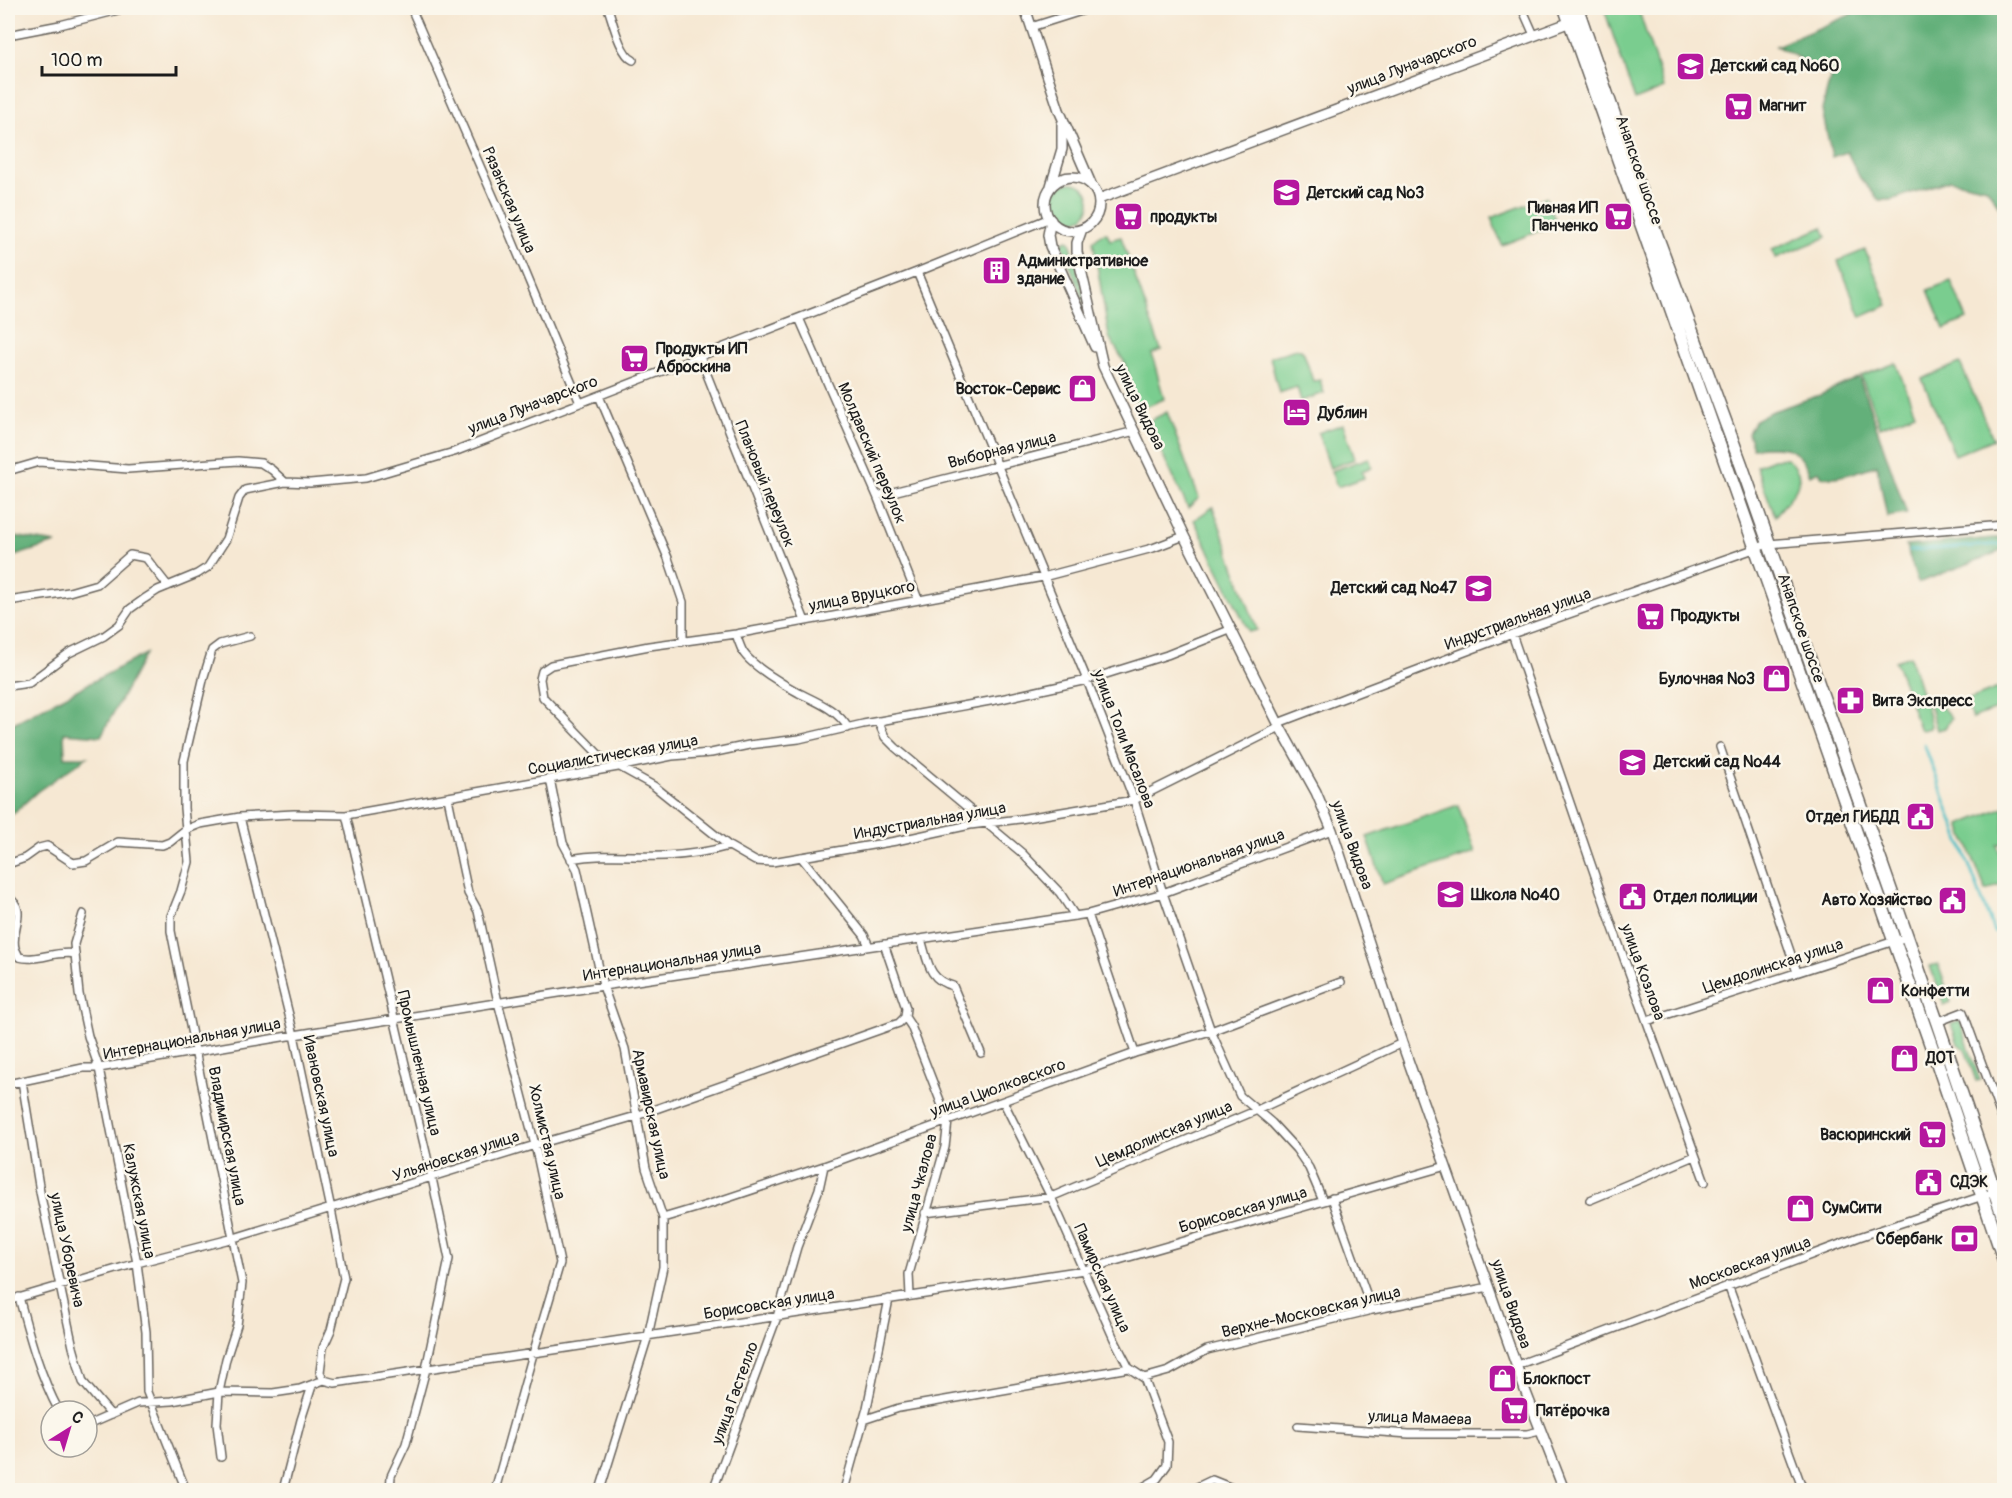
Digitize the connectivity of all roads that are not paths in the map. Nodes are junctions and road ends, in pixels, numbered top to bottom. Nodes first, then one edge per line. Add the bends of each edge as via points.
1 (126, 8) edge
2 (411, 8) edge
3 (608, 8) edge
4 (1025, 8) edge
5 (1090, 8) edge
6 (1522, 8) edge
7 (1565, 8) edge
8 (1576, 16) edge
9 (1031, 27) junction
10 (8, 35) edge
11 (1534, 35) junction
12 (633, 60) dead end
13 (1059, 110) junction
14 (1090, 184) junction
15 (1050, 189) junction
16 (1099, 199) junction
17 (1050, 219) junction
18 (1082, 229) junction
19 (917, 272) junction
20 (799, 318) junction
21 (700, 357) junction
22 (1103, 366) junction
23 (599, 396) junction
24 (580, 403) junction
25 (1135, 431) junction
26 (997, 466) junction
27 (8, 471) edge
28 (285, 482) junction
29 (877, 496) junction
30 (2004, 525) edge
31 (1185, 536) junction
32 (1762, 546) junction
33 (1043, 577) junction
34 (168, 586) junction
35 (918, 599) junction
36 (8, 601) edge
37 (805, 621) junction
38 (1232, 629) junction
39 (736, 634) junction
40 (1512, 634) junction
41 (250, 636) dead end
42 (683, 642) junction
43 (1088, 680) junction
44 (8, 686) edge
45 (878, 721) junction
46 (1279, 725) junction
47 (848, 728) junction
48 (1720, 747) dead end
49 (618, 767) junction
50 (550, 779) junction
51 (448, 798) junction
52 (1134, 800) junction
53 (346, 815) junction
54 (240, 817) junction
55 (986, 823) junction
56 (185, 830) junction
57 (1332, 830) junction
58 (729, 846) junction
59 (801, 857) junction
60 (572, 859) junction
61 (8, 864) edge
62 (1163, 893) junction
63 (8, 897) edge
64 (83, 914) dead end
65 (1088, 914) junction
66 (1075, 916) junction
67 (1907, 937) junction
68 (921, 939) junction
69 (1893, 941) junction
70 (884, 944) junction
71 (869, 946) junction
72 (75, 954) junction
73 (1797, 972) junction
74 (1341, 982) dead end
75 (603, 986) junction
76 (498, 1002) junction
77 (905, 1017) junction
78 (395, 1020) junction
79 (1647, 1021) junction
80 (1937, 1022) junction
81 (1211, 1030) junction
82 (294, 1035) junction
83 (1402, 1043) junction
84 (196, 1052) junction
85 (981, 1053) dead end
86 (1135, 1053) junction
87 (99, 1068) junction
88 (22, 1081) junction
89 (8, 1084) edge
90 (1003, 1101) junction
91 (1255, 1111) junction
92 (636, 1116) junction
93 (948, 1121) junction
94 (2004, 1124) edge
95 (535, 1144) junction
96 (1695, 1156) junction
97 (824, 1166) junction
98 (1446, 1166) junction
99 (432, 1178) junction
100 (1705, 1182) dead end
101 (1994, 1191) edge
102 (1051, 1197) junction
103 (1332, 1197) junction
104 (1590, 1200) dead end
105 (1323, 1201) junction
106 (331, 1209) junction
107 (925, 1213) junction
108 (663, 1218) junction
109 (2004, 1219) edge
110 (234, 1238) junction
111 (2004, 1260) edge
112 (137, 1263) junction
113 (1084, 1270) junction
114 (1728, 1285) junction
115 (61, 1287) junction
116 (1489, 1287) junction
117 (8, 1290) edge
118 (910, 1296) junction
119 (12, 1299) edge
120 (889, 1299) junction
121 (1372, 1310) junction
122 (777, 1317) junction
123 (648, 1336) junction
124 (532, 1354) junction
125 (1516, 1365) junction
126 (1129, 1368) junction
127 (426, 1369) junction
128 (1144, 1378) junction
129 (324, 1380) junction
130 (312, 1386) junction
131 (219, 1392) junction
132 (52, 1399) edge
133 (151, 1403) junction
134 (111, 1415) junction
135 (99, 1420) edge
136 (863, 1420) junction
137 (1298, 1426) dead end
138 (1540, 1431) junction
139 (221, 1457) dead end
140 (186, 1491) edge
141 (283, 1491) edge
142 (390, 1491) edge
143 (495, 1491) edge
144 (600, 1491) edge
145 (713, 1491) edge
146 (844, 1491) edge
147 (1138, 1491) edge
148 (1191, 1491) edge
149 (1237, 1491) edge
150 (1564, 1491) edge
151 (1803, 1491) edge

1 - 10 street
2 - 24 street, Рязанская улица
3 - 12 street via 623,50
4 - 9 street
5 - 9 street
6 - 11 street
7 - 8 highway, Анапское шоссе
8 - 11 street, улица Луначарского
8 - 32 highway, Анапское шоссе via 1741,464
9 - 13 street
11 - 16 street, улица Луначарского
13 - 14 street
13 - 15 street via 1062,149
14 - 15 street via 1069,177
14 - 16 street
15 - 17 street via 1045,204
16 - 18 street via 1095,219
17 - 18 street via 1065,230
17 - 19 street, улица Луначарского
17 - 22 street via 1050,246
18 - 22 street, улица Видова via 1077,252
19 - 20 street, улица Луначарского
19 - 26 street, улица Толи Масалова
20 - 21 street, улица Луначарского
20 - 29 street, Молдавский переулок
21 - 23 street, улица Луначарского
21 - 37 street, Плановый переулок
22 - 25 street, улица Видова
23 - 24 street, улица Луначарского
23 - 42 street via 668,558 683,602
24 - 28 street, улица Луначарского via 454,452 366,478
25 - 26 street, Выборная улица
25 - 31 street, улица Видова
26 - 29 street, Выборная улица
26 - 33 street, улица Толи Масалова
27 - 28 street via 39,462 128,468 238,461 261,463
28 - 34 street, улица Луначарского via 245,490 226,539 208,567
29 - 35 street, Молдавский переулок
30 - 32 street, Индустриальная улица
31 - 33 street, улица Вруцкого
31 - 38 street, улица Видова
32 - 40 street, Индустриальная улица
32 - 67 highway, Анапское шоссе
32 - 69 highway, Анапское шоссе
33 - 35 street, улица Вруцкого
33 - 43 street, улица Толи Масалова
34 - 36 street via 146,558 130,555 97,584
34 - 44 street via 130,609 119,625 104,636 69,653 29,683
35 - 37 street, улица Вруцкого
37 - 39 street, улица Вруцкого
38 - 43 street, Социалистическая улица
38 - 46 street, улица Видова
39 - 42 street, улица Вруцкого
39 - 47 street via 743,652 753,662 836,714
40 - 46 street, Индустриальная улица
40 - 79 street, улица Козлова
41 - 56 street, Владимирская улица via 220,644 212,651 184,761
42 - 49 street, улица Вруцкого via 551,664 542,671 543,697 600,756
43 - 45 street, Социалистическая улица
43 - 52 street, улица Толи Масалова
45 - 47 street, Социалистическая улица
45 - 55 street via 885,737
46 - 52 street, Индустриальная улица
46 - 57 street, улица Видова
47 - 49 street, Социалистическая улица via 799,740
48 - 73 street
49 - 50 street, Социалистическая улица
49 - 58 street via 654,786
50 - 51 street, Социалистическая улица
50 - 60 street, Армавирская улица via 563,843
51 - 53 street, Социалистическая улица
51 - 76 street, Холмистая улица via 468,893 478,911
52 - 55 street, Индустриальная улица
52 - 62 street, улица Толи Масалова
53 - 54 street, Социалистическая улица
53 - 78 street, Промышленная улица
54 - 56 street, Социалистическая улица
54 - 82 street, Ивановская улица
55 - 59 street, Индустриальная улица
55 - 66 street via 1023,853 1060,893
56 - 61 street, Социалистическая улица via 162,845 118,842 86,861 73,863 47,846
56 - 84 street, Владимирская улица via 189,862 171,916 171,931
57 - 62 street, Интернациональная улица
57 - 83 street, улица Видова
58 - 59 street, Индустриальная улица via 755,861
58 - 60 street via 665,856 591,855
59 - 71 street
60 - 75 street, Армавирская улица
62 - 65 street, Интернациональная улица
62 - 81 street, улица Толи Масалова
63 - 72 street via 19,912 14,946 19,957 30,960 63,951
64 - 72 street, Калужская улица
65 - 66 street, Интернациональная улица
65 - 86 street
66 - 68 street, Интернациональная улица
67 - 69 street, Цемдолинская улица
67 - 80 highway, Анапское шоссе
68 - 70 street, Интернациональная улица
68 - 85 street via 933,974 940,983 953,986
69 - 73 street, Цемдолинская улица
69 - 101 highway, Анапское шоссе
70 - 71 street, Интернациональная улица
70 - 77 street, улица Чкалова via 906,1008
71 - 75 street, Интернациональная улица
72 - 87 street, Калужская улица via 79,994
73 - 79 street, Цемдолинская улица
74 - 81 street, улица Циолковского
75 - 76 street, Интернациональная улица
75 - 92 street, Армавирская улица via 625,1049
76 - 78 street, Интернациональная улица
76 - 95 street, Холмистая улица
77 - 92 street, Ульяновская улица via 899,1023
77 - 93 street, улица Чкалова
78 - 82 street, Интернациональная улица
78 - 99 street, Промышленная улица
79 - 96 street, улица Козлова
80 - 94 street via 1963,1012
80 - 101 highway, Анапское шоссе
81 - 86 street, улица Циолковского
81 - 91 street, улица Толи Масалова via 1240,1096
82 - 84 street, Интернациональная улица
82 - 106 street, Ивановская улица
83 - 91 street, Цемдолинская улица
83 - 98 street, улица Видова
84 - 87 street, Интернациональная улица
84 - 110 street, Владимирская улица
86 - 90 street, улица Циолковского
87 - 88 street, Интернациональная улица
87 - 112 street, Калужская улица
88 - 89 street, Интернациональная улица
88 - 115 street, улица Уборевича
90 - 93 street, улица Циолковского
90 - 102 street, Памирская улица
91 - 102 street, Цемдолинская улица
91 - 105 street, улица Толи Масалова via 1296,1149
92 - 95 street, Ульяновская улица
92 - 108 street, Армавирская улица via 646,1168
93 - 97 street, улица Циолковского
93 - 107 street, улица Чкалова via 945,1147
95 - 99 street, Ульяновская улица
95 - 124 street, Холмистая улица via 560,1263
96 - 100 street, улица Козлова
96 - 104 street
97 - 108 street, улица Циолковского
97 - 122 street, улица Гастелло
98 - 103 street, Борисовская улица
98 - 116 street, улица Видова
99 - 106 street, Ульяновская улица
99 - 127 street, Промышленная улица via 448,1259
101 - 109 highway, Анапское шоссе
101 - 111 highway, Анапское шоссе
101 - 114 street, Московская улица
102 - 107 street, Цемдолинская улица
102 - 113 street, Памирская улица
103 - 105 street, Борисовская улица
103 - 121 street
105 - 113 street, Борисовская улица
106 - 110 street, Ульяновская улица
106 - 129 street, Ивановская улица via 344,1278 323,1348 320,1372
107 - 118 street, улица Чкалова via 909,1274
108 - 123 street, Армавирская улица via 663,1267
110 - 112 street, Ульяновская улица
110 - 131 street, Владимирская улица via 242,1300
112 - 115 street, Ульяновская улица
112 - 133 street, Калужская улица
113 - 118 street, Борисовская улица
113 - 126 street, Памирская улица
114 - 125 street, Московская улица
114 - 151 street
115 - 119 street, Ульяновская улица
115 - 134 street, улица Уборевича via 83,1382
116 - 121 street, Верхне-Московская улица
116 - 125 street, улица Видова
117 - 119 street
118 - 120 street, Борисовская улица
119 - 132 street via 27,1328
120 - 122 street, Борисовская улица
120 - 136 street
121 - 128 street, Верхне-Московская улица via 1207,1350 1169,1371
122 - 123 street, Борисовская улица
122 - 145 street, улица Гастелло
123 - 124 street, Борисовская улица
123 - 144 street, Армавирская улица
124 - 127 street, Борисовская улица
124 - 143 street, Холмистая улица
125 - 138 street, улица Видова
126 - 128 street, Памирская улица
126 - 136 street via 899,1408
127 - 129 street, Борисовская улица via 334,1383
127 - 142 street, Промышленная улица
128 - 147 street via 1168,1442 1167,1465 1156,1479
129 - 130 street, Борисовская улица
130 - 131 street, Борисовская улица via 273,1393
130 - 141 street
131 - 133 street, Борисовская улица
131 - 139 street, Владимирская улица
133 - 134 street, Борисовская улица via 138,1403
133 - 140 street, Калужская улица
134 - 135 street, Борисовская улица
136 - 146 street
137 - 138 street, улица Мамаева via 1409,1434
138 - 150 street, улица Видова
148 - 149 street via 1212,1480

